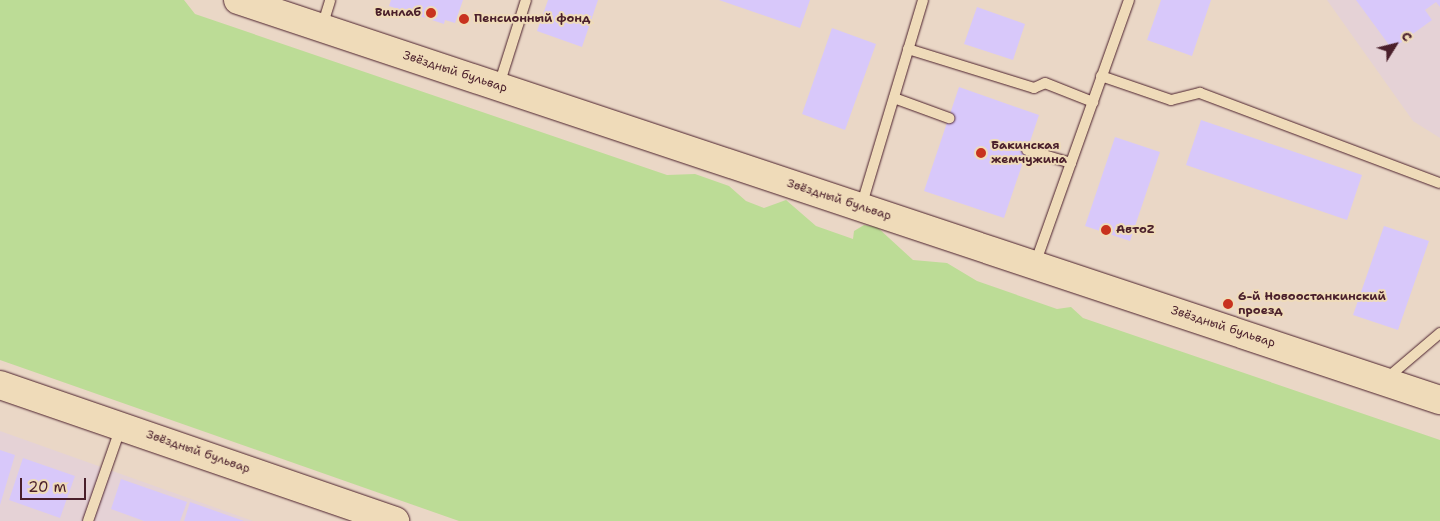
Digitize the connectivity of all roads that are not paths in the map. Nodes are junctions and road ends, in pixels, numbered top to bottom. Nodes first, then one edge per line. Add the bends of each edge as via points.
1 (238, 0) edge
2 (330, 0) edge
3 (526, 0) edge
4 (923, 0) edge
5 (1129, 0) edge
6 (321, 28) junction
7 (908, 49) junction
8 (1101, 76) junction
9 (498, 86) junction
10 (894, 98) junction
11 (1092, 102) junction
12 (949, 118) dead end
13 (1027, 150) dead end
14 (1071, 163) junction
15 (1440, 182) edge
16 (861, 207) junction
17 (1035, 265) junction
18 (1440, 333) edge
19 (1384, 381) junction
20 (0, 385) edge
21 (1440, 400) edge
22 (121, 425) junction
23 (88, 521) edge
24 (395, 521) edge

1 - 6 street, Звёздный бульвар
2 - 6 lane
3 - 9 lane
4 - 7 lane
5 - 8 lane
6 - 9 street, Звёздный бульвар
7 - 10 lane
7 - 11 lane via 1034,88 1045,83
8 - 11 lane
8 - 15 lane via 1170,100 1200,93
9 - 16 street, Звёздный бульвар
10 - 12 lane
10 - 16 lane
11 - 14 lane
13 - 14 lane
14 - 17 lane
16 - 17 street, Звёздный бульвар
17 - 19 street, Звёздный бульвар
18 - 19 lane
19 - 21 street, Звёздный бульвар
20 - 22 street, Звёздный бульвар
22 - 23 lane
22 - 24 street, Звёздный бульвар

